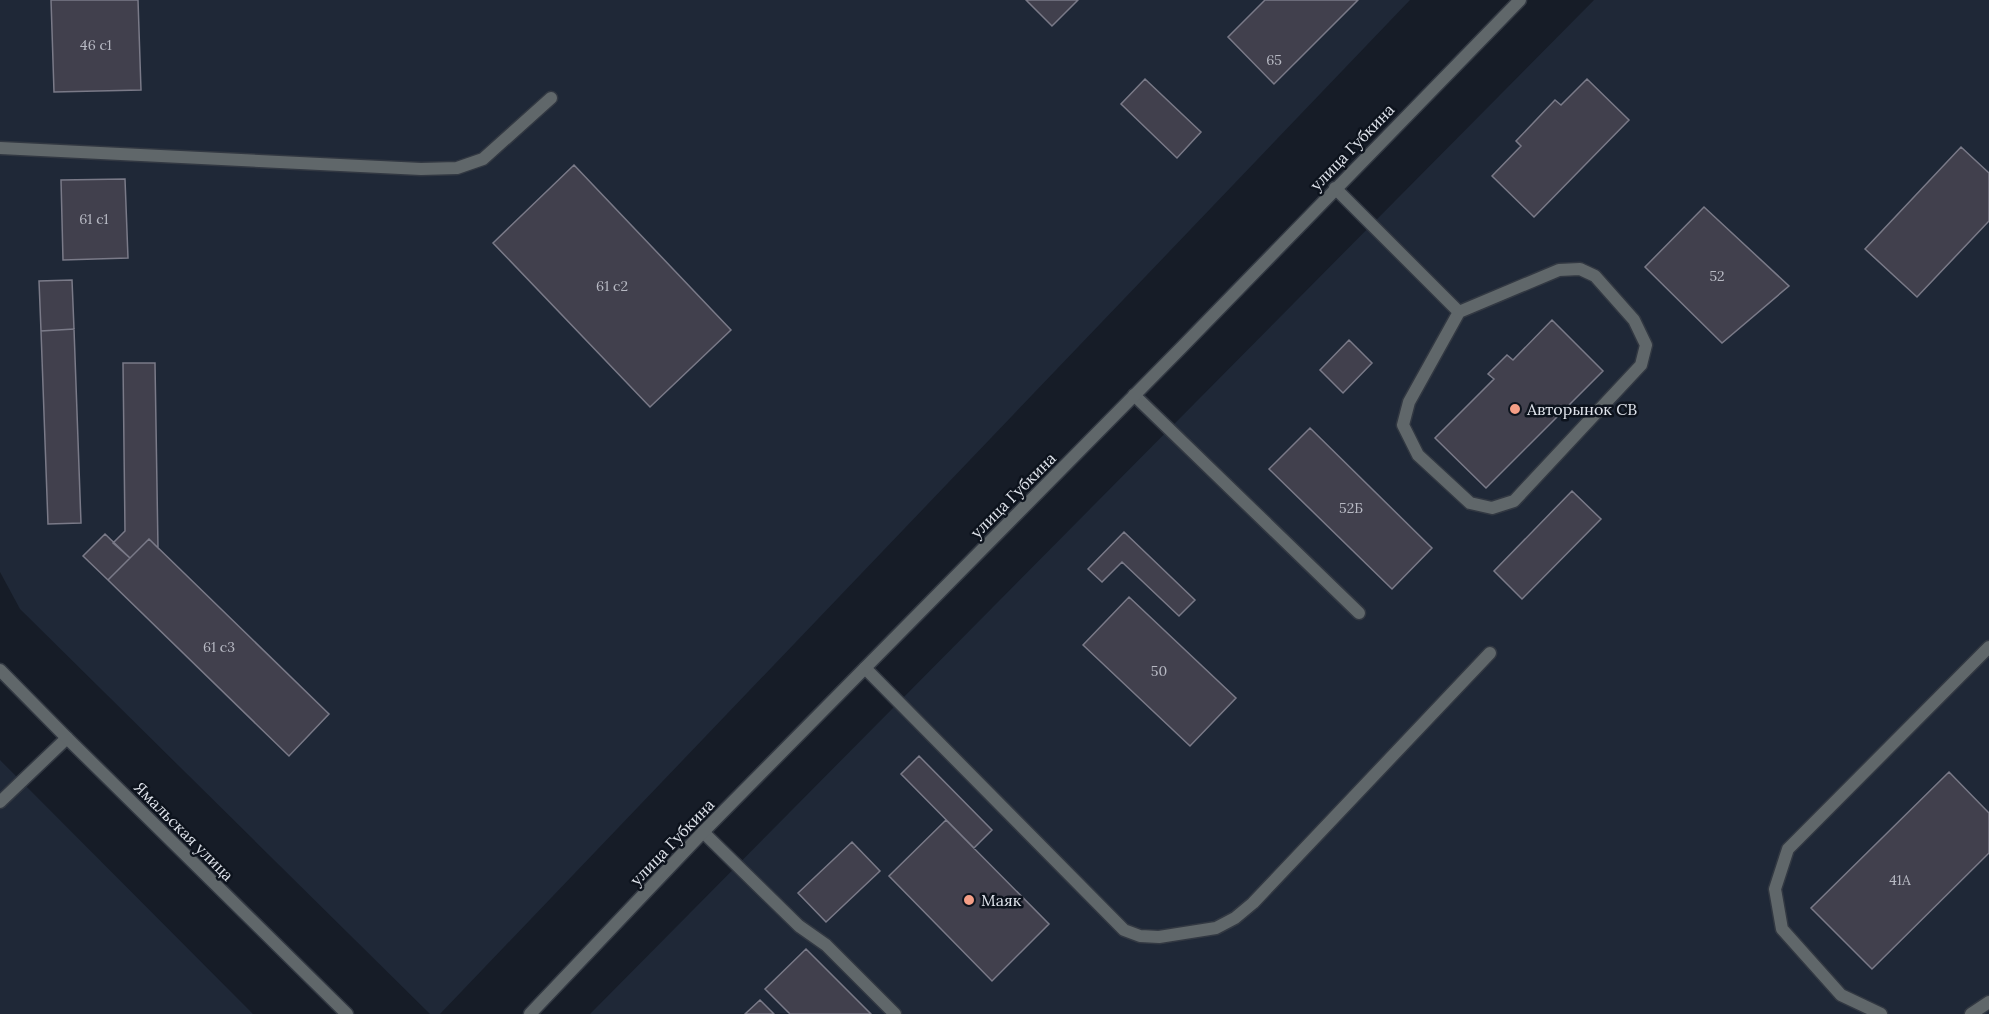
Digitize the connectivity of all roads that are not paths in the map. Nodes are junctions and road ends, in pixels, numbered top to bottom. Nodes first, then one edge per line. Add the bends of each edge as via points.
1 (1520, 0) edge
2 (551, 98) dead end
3 (0, 148) edge
4 (1335, 188) junction
5 (1459, 312) junction
6 (1134, 396) junction
7 (1359, 613) dead end
8 (1989, 647) edge
9 (1490, 654) dead end
10 (865, 668) junction
11 (0, 670) edge
12 (67, 738) junction
13 (0, 802) edge
14 (703, 832) junction
15 (1989, 1002) edge
16 (347, 1014) edge
17 (530, 1014) edge
18 (895, 1014) edge
19 (1881, 1014) edge
20 (1971, 1014) edge

1 - 4 street, улица Губкина
2 - 3 street via 483,159 457,168 421,170
4 - 5 street
4 - 6 street, улица Губкина
5 - 5 street via 1409,402 1403,425 1418,455 1470,503 1492,508 1514,501 1641,365 1646,345 1634,320 1595,276 1580,268 1559,270
6 - 7 street
6 - 10 street, улица Губкина
8 - 19 street via 1788,849 1774,889 1782,929 1841,995
9 - 10 street via 1235,918 1216,928 1159,937 1124,930
10 - 14 street, улица Губкина
11 - 12 street, Ямальская улица
12 - 13 street
12 - 16 street, Ямальская улица
14 - 17 street, улица Губкина
14 - 18 street
15 - 20 street

